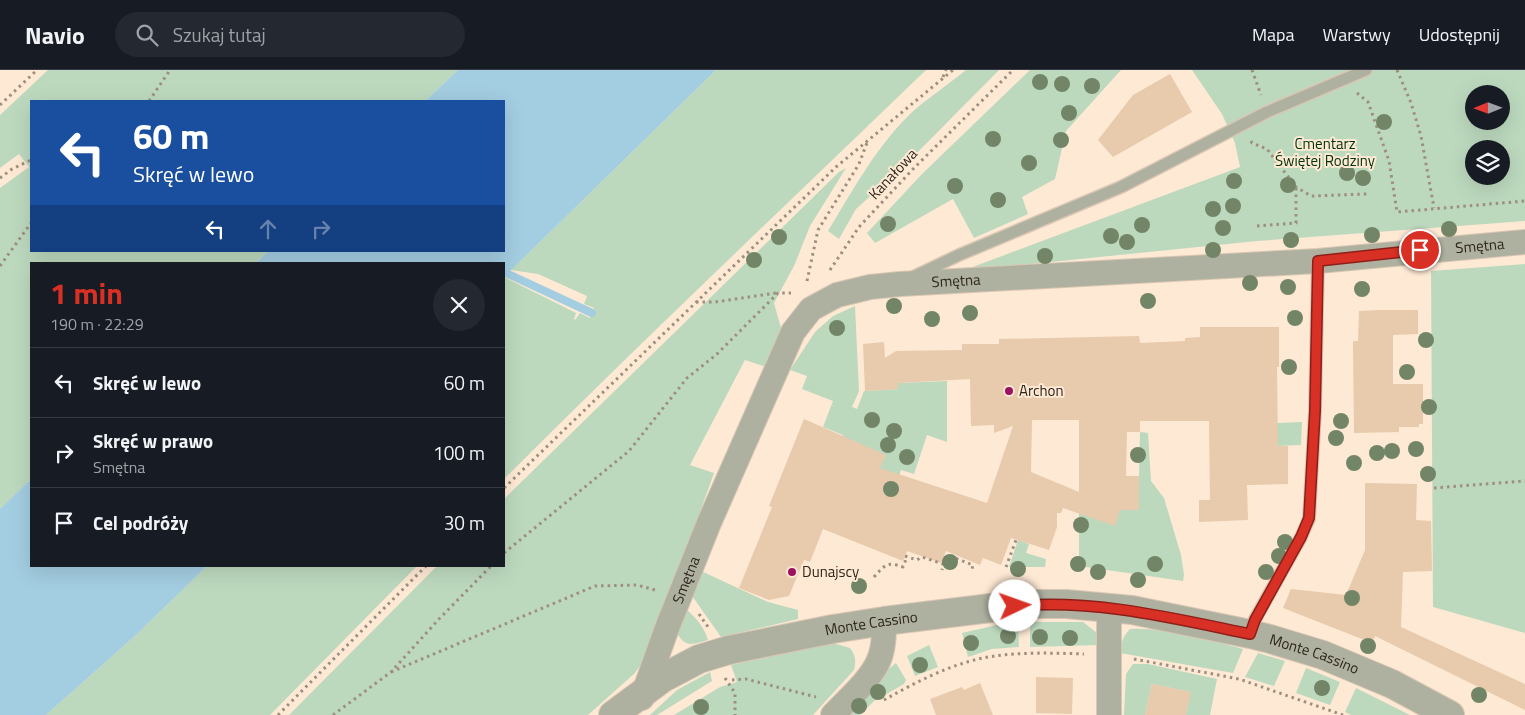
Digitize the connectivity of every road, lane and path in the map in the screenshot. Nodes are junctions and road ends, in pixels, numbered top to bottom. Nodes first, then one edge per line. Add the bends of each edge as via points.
1 (37, 70) edge
2 (170, 70) edge
3 (946, 70) edge
4 (953, 70) edge
5 (1013, 70) edge
6 (1252, 70) edge
7 (1366, 70) edge
8 (1397, 70) edge
9 (1350, 77) junction
10 (943, 78) junction
11 (150, 100) edge
12 (0, 105) edge
13 (1267, 112) junction
14 (868, 139) junction
15 (1252, 143) dead end
16 (30, 160) edge
17 (0, 178) edge
18 (1296, 187) junction
19 (1366, 194) dead end
20 (1525, 201) edge
21 (1434, 208) junction
22 (30, 224) edge
23 (1257, 226) dead end
24 (1525, 242) edge
25 (1318, 261) junction
26 (0, 266) edge
27 (830, 271) dead end
28 (900, 284) junction
29 (778, 293) junction
30 (808, 299) junction
31 (695, 302) junction
32 (1525, 481) edge
33 (505, 487) edge
34 (1434, 488) dead end
35 (1016, 540) dead end
36 (505, 552) edge
37 (943, 564) junction
38 (973, 565) dead end
39 (425, 567) edge
40 (489, 567) edge
41 (1006, 567) dead end
42 (942, 570) dead end
43 (874, 576) dead end
44 (650, 589) dead end
45 (1109, 608) junction
46 (884, 621) junction
47 (1250, 634) junction
48 (391, 672) junction
49 (638, 704) edge
50 (826, 706) edge
51 (1332, 711) dead end
52 (278, 715) edge
53 (333, 715) edge
54 (613, 715) edge
55 (735, 715) edge
56 (1109, 715) edge
57 (1343, 715) edge
58 (1450, 715) edge

1 - 12 path
2 - 11 path
3 - 10 path
4 - 10 path
5 - 27 path, Kanałowa via 859,227
6 - 13 path
7 - 9 lane
8 - 21 path via 1421,136
9 - 13 lane
9 - 21 path via 1358,94 1368,102 1389,160 1397,212
10 - 14 path
13 - 28 lane via 1121,186 959,255
14 - 30 path via 859,164 818,230 810,263
14 - 31 path
15 - 18 path via 1267,149
16 - 17 path
18 - 19 path via 1311,196
18 - 23 path via 1296,223
20 - 21 path
22 - 26 path
24 - 25 street, Smętna
25 - 28 street, Smętna
25 - 47 lane via 1309,518
28 - 30 street, Smętna
29 - 30 path via 792,293
29 - 31 path
29 - 36 path via 687,378 629,451
30 - 49 street, Smętna via 709,523
31 - 33 path
32 - 34 path
35 - 41 path
37 - 38 path via 946,555
37 - 42 path
37 - 43 path via 906,556 903,567 893,563 886,565
39 - 52 path
40 - 48 path
44 - 48 path via 637,585 595,586
45 - 46 street, Monte Cassino via 1032,604
45 - 47 street, Monte Cassino
45 - 56 street
46 - 49 street, Monte Cassino via 729,650 699,659 662,678
46 - 50 street via 884,642 878,663 860,686
47 - 58 street, Monte Cassino via 1322,655 1392,684
48 - 53 path
49 - 54 street, Monte Cassino
50 - 55 path via 746,679 726,680 735,693
51 - 57 path

